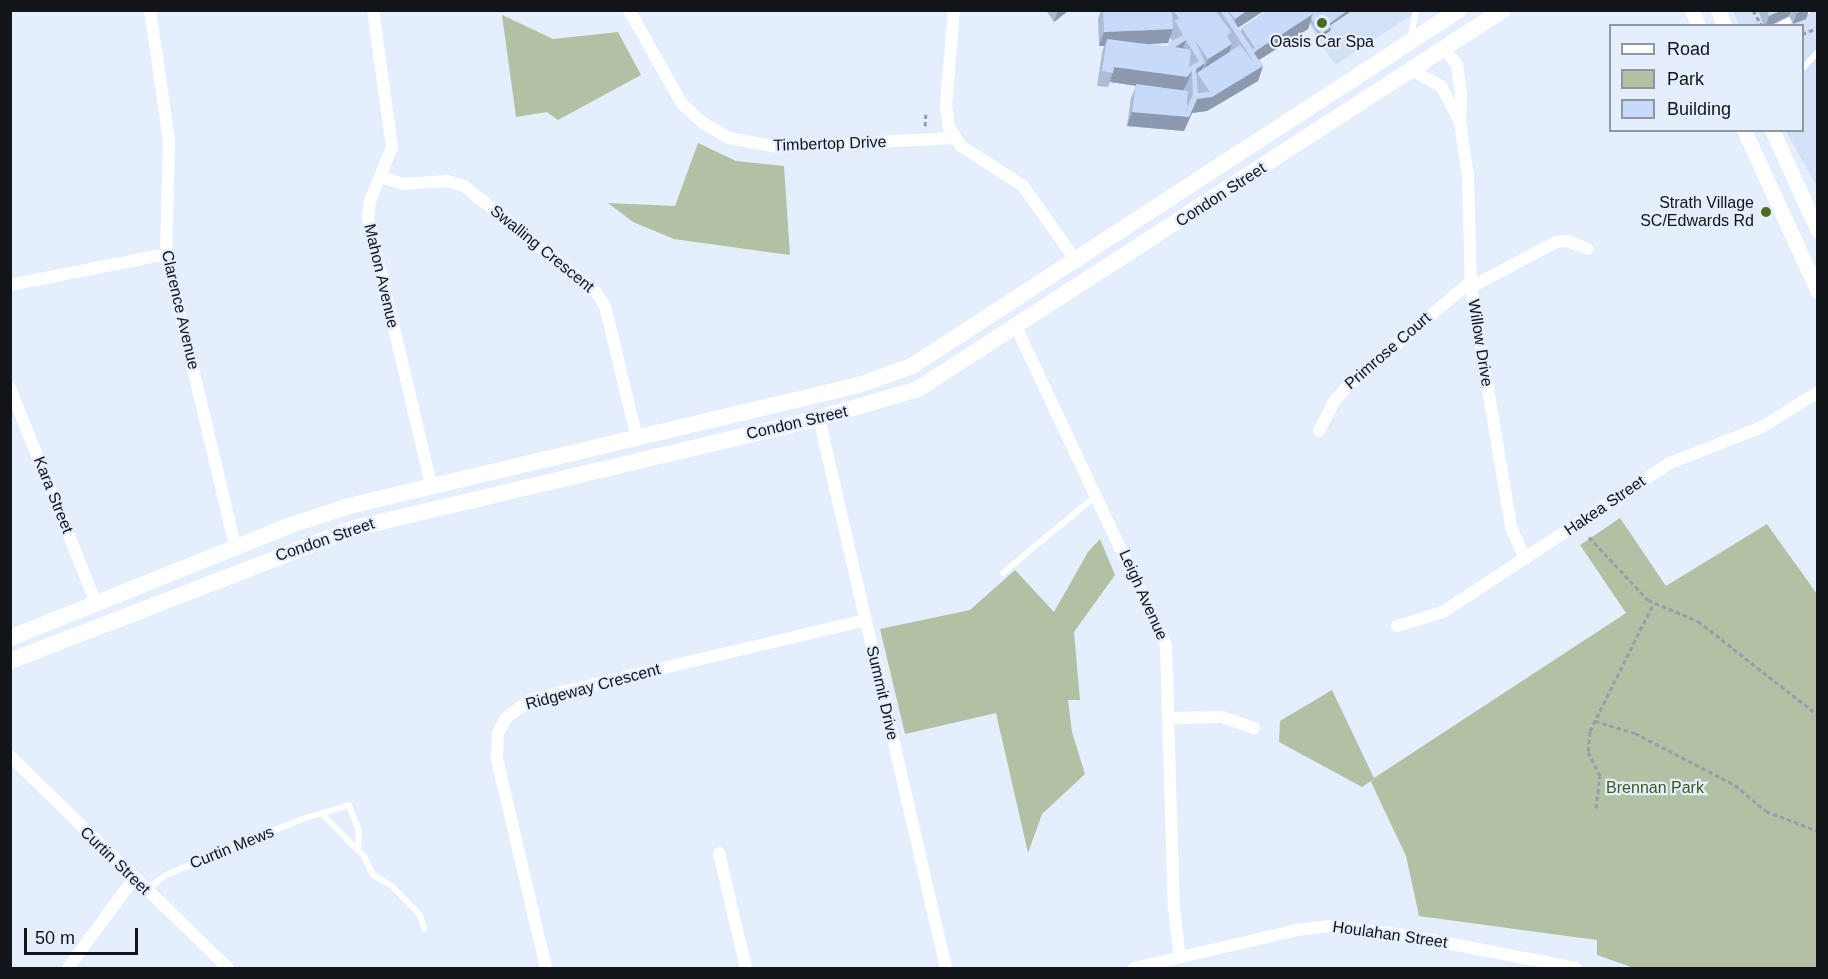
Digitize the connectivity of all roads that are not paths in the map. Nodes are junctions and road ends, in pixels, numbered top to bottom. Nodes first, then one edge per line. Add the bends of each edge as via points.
1 (150, 10) edge
2 (373, 10) edge
3 (629, 10) edge
4 (954, 10) edge
5 (1416, 10) edge
6 (1503, 10) edge
7 (1809, 10) edge
8 (1454, 12) edge
9 (1783, 24) edge
10 (1409, 43) junction
11 (1444, 49) junction
12 (1818, 52) edge
13 (1372, 68) junction
14 (1804, 68) edge
15 (1411, 70) junction
16 (1460, 123) junction
17 (1745, 132) edge
18 (1773, 132) edge
19 (955, 138) junction
20 (381, 177) junction
21 (1818, 231) edge
22 (1588, 249) dead end
23 (166, 254) junction
24 (1077, 262) junction
25 (1089, 281) junction
26 (1471, 284) junction
27 (10, 285) edge
28 (1818, 291) edge
29 (1017, 328) junction
30 (10, 388) edge
31 (1818, 392) edge
32 (819, 418) junction
33 (1319, 431) dead end
34 (636, 438) junction
35 (431, 485) junction
36 (1098, 495) junction
37 (437, 507) junction
38 (235, 547) junction
39 (1525, 559) junction
40 (243, 569) junction
41 (1003, 573) dead end
42 (96, 603) junction
43 (865, 620) junction
44 (1397, 626) dead end
45 (10, 638) edge
46 (10, 662) edge
47 (1169, 718) junction
48 (1254, 728) dead end
49 (10, 756) edge
50 (10, 766) edge
51 (29, 778) junction
52 (323, 815) junction
53 (358, 850) junction
54 (719, 853) dead end
55 (134, 879) junction
56 (146, 890) junction
57 (424, 928) dead end
58 (1179, 958) junction
59 (68, 969) edge
60 (228, 969) edge
61 (546, 969) edge
62 (746, 969) edge
63 (946, 969) edge
64 (1134, 969) edge
65 (1575, 969) edge

1 - 23 street, Clarence Avenue via 169,141
2 - 20 street, Mahon Avenue via 392,138 391,154
3 - 19 street, Timbertop Drive via 682,104 703,123 729,138 778,147
4 - 19 street via 946,117
5 - 10 lane
6 - 11 main road, Condon Street
7 - 9 lane
8 - 10 main road, Condon Street
10 - 13 main road, Condon Street
11 - 13 main road via 1428,45 1403,59
11 - 15 main road, Condon Street
11 - 16 street, Willow Drive via 1457,65
12 - 14 lane
13 - 24 main road, Condon Street
15 - 16 street, Willow Drive via 1441,86
15 - 25 main road, Condon Street
16 - 26 street, Willow Drive via 1468,176
17 - 28 street
18 - 21 street
19 - 24 street via 1023,186
20 - 34 street, Swalling Crescent via 402,184 447,181 464,186 596,291 605,306
20 - 35 street, Mahon Avenue via 370,201 368,218
22 - 26 street, Primrose Court via 1567,241 1556,242
23 - 27 street
23 - 38 street, Clarence Avenue
24 - 25 main road
24 - 34 main road, Condon Street via 904,369 859,385
25 - 29 main road, Condon Street
26 - 33 street, Primrose Court via 1341,393
26 - 39 street, Willow Drive via 1511,527
29 - 32 main road, Condon Street via 918,389
29 - 36 street, Leigh Avenue
30 - 42 street, Kara Street
31 - 39 street, Hakea Street via 1762,427 1670,464
32 - 37 main road, Condon Street
32 - 43 street, Summit Drive
34 - 35 main road, Condon Street
35 - 37 main road, Mahon Avenue
35 - 38 main road, Condon Street via 320,514
36 - 41 lane
36 - 47 street, Leigh Avenue via 1163,635
37 - 40 main road, Condon Street via 354,528
38 - 40 main road, Clarence Avenue
38 - 42 main road, Condon Street
39 - 44 street, Hakea Street via 1443,612
40 - 46 main road, Condon Street
42 - 45 main road, Condon Street
43 - 61 street, Ridgeway Crescent via 532,699 512,712 498,733 497,759
43 - 63 street, Summit Drive
47 - 48 street via 1222,717
47 - 58 street, Leigh Avenue
49 - 51 street, Curtin Street
50 - 51 street, Curtin Street
51 - 55 street, Curtin Street
52 - 53 lane, Curtin Mews
52 - 53 lane, Curtin Mews via 349,804 359,831
52 - 56 lane, Curtin Mews via 302,819 166,875
53 - 57 lane, Curtin Mews via 373,875 392,886 420,915
54 - 62 street
55 - 56 street, Curtin Street
55 - 59 street
56 - 60 street, Curtin Street
58 - 64 street, Houlahan Street
58 - 65 street, Houlahan Street via 1297,930 1332,926 1405,935

